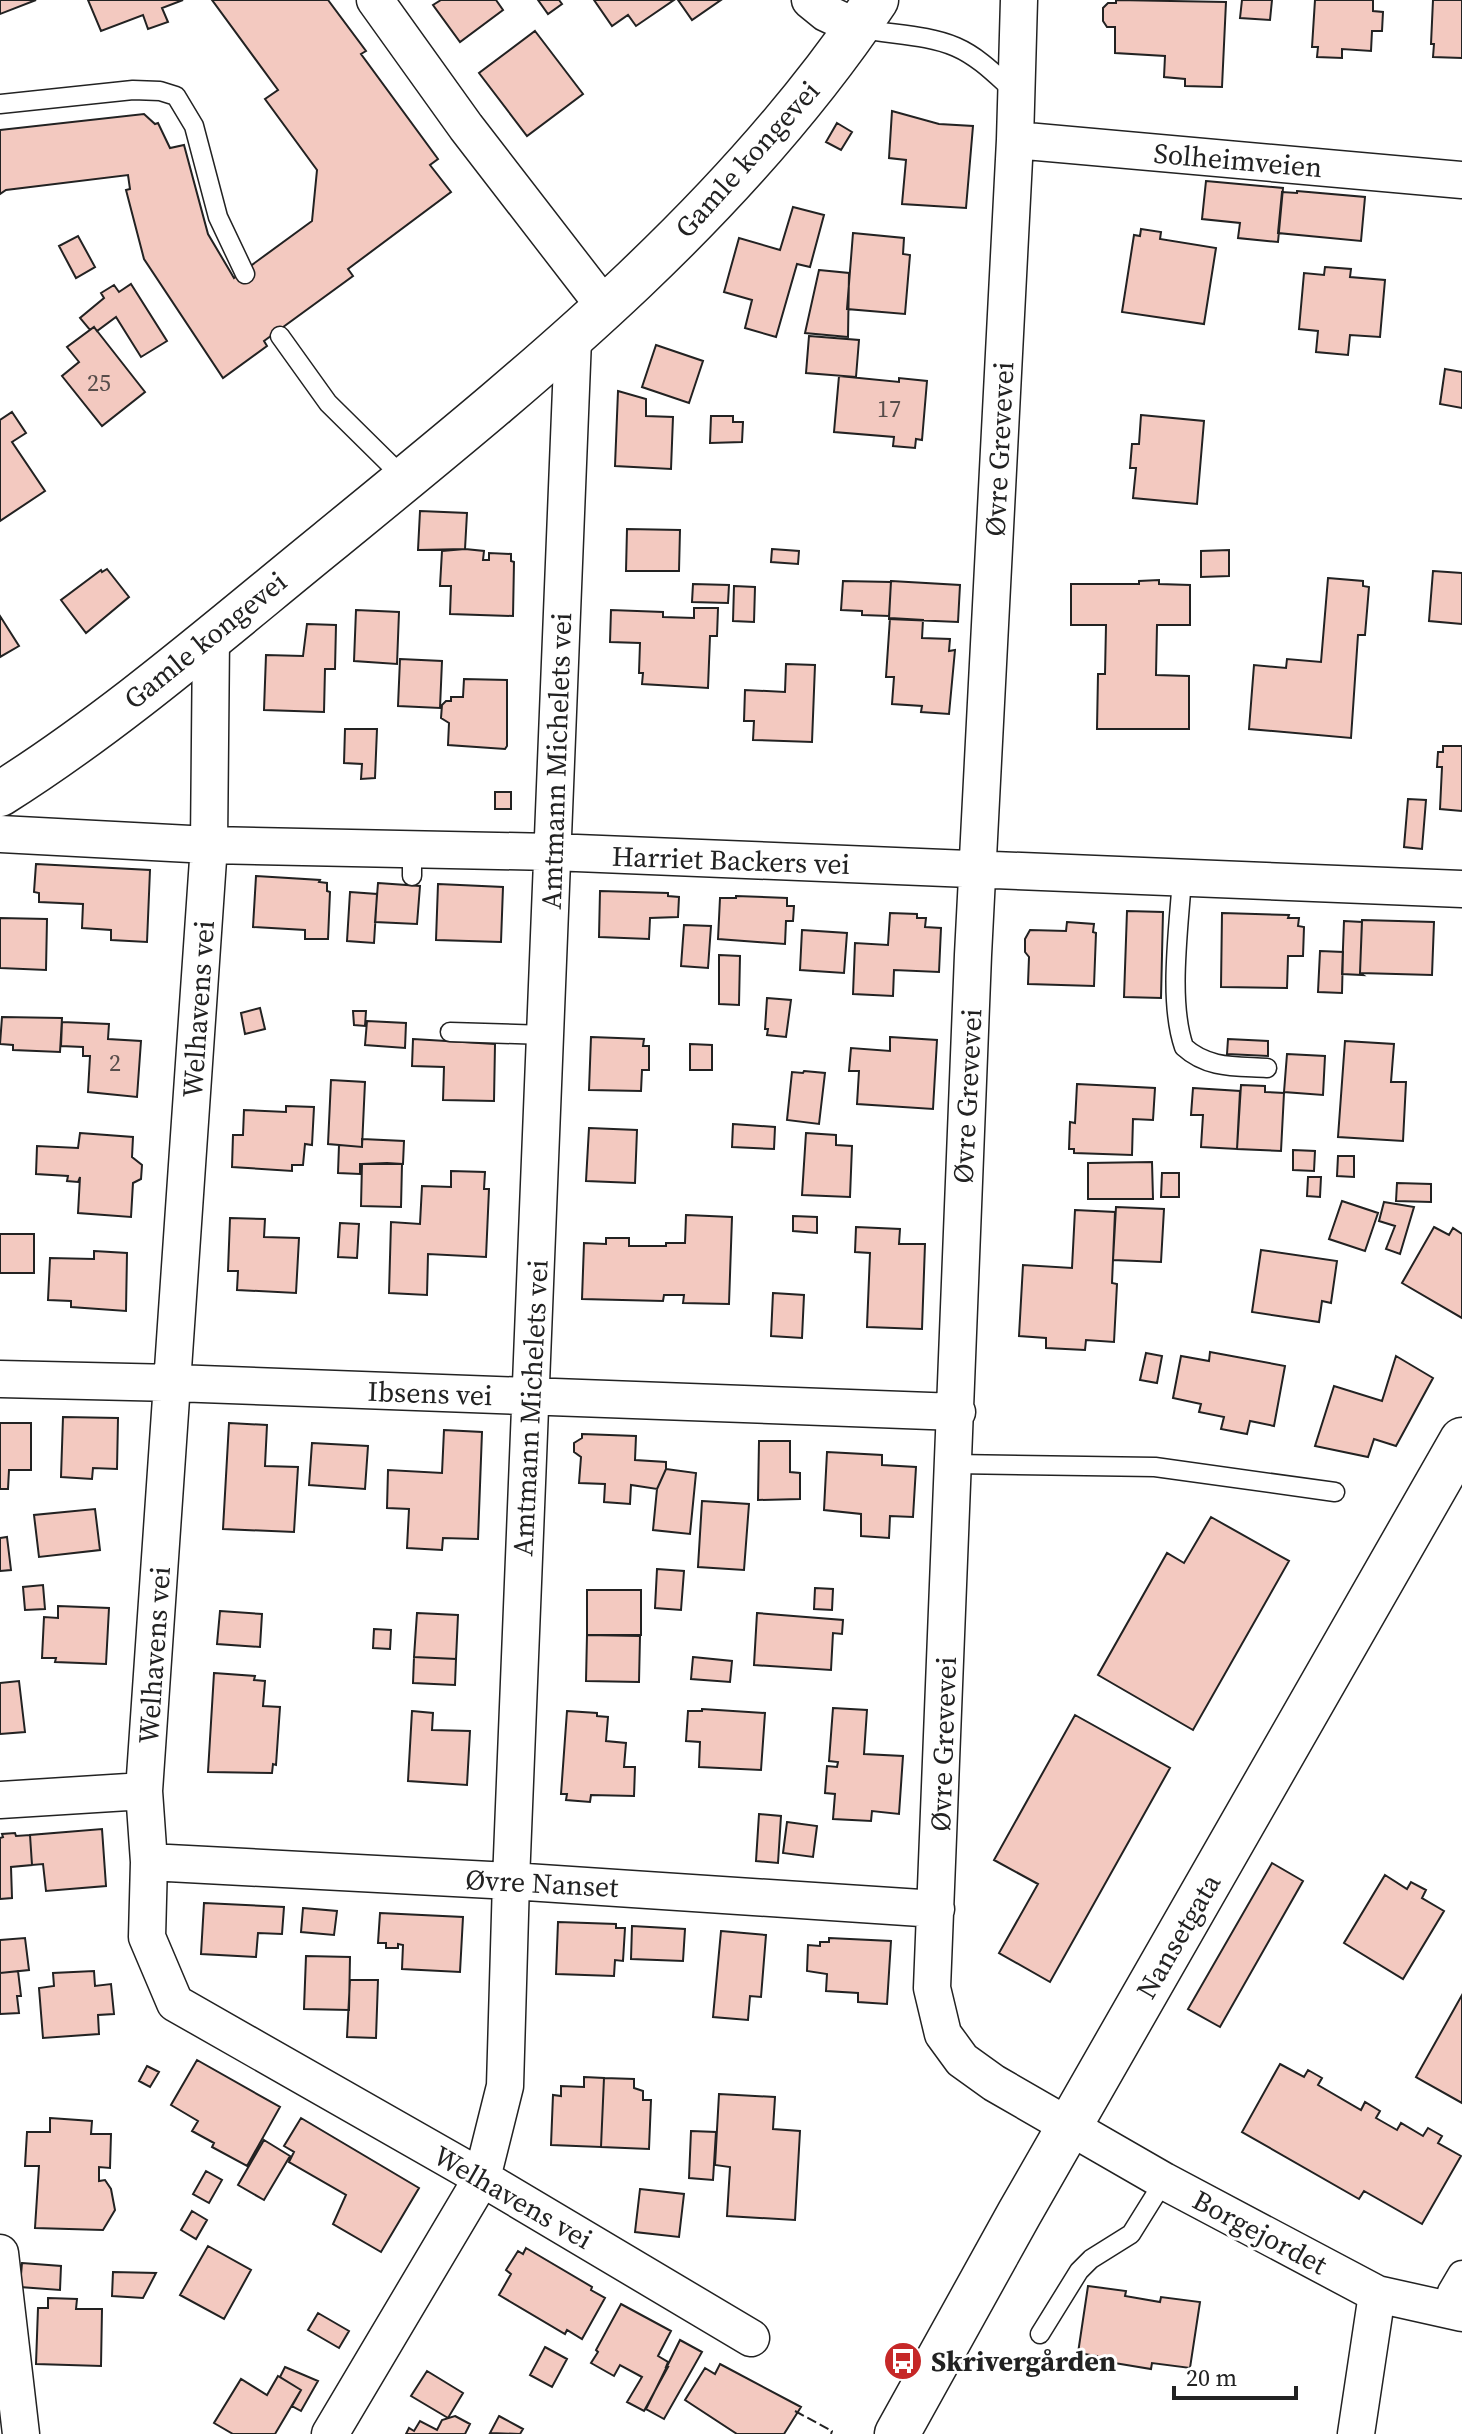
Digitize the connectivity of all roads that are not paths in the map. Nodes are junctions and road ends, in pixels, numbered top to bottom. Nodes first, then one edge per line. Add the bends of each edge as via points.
1 (375, 0) edge
2 (810, 0) edge
3 (1019, 0) edge
4 (867, 14) edge
5 (1015, 92) junction
6 (0, 104) edge
7 (1015, 140) junction
8 (1462, 180) edge
9 (245, 274) dead end
10 (605, 307) junction
11 (280, 336) dead end
12 (573, 339) junction
13 (405, 479) junction
14 (211, 637) junction
15 (0, 794) edge
16 (0, 834) edge
17 (209, 845) junction
18 (552, 852) junction
19 (977, 871) junction
20 (1182, 878) junction
21 (1462, 889) edge
22 (450, 1032) dead end
23 (546, 1035) junction
24 (1267, 1068) dead end
25 (0, 1379) edge
26 (174, 1383) junction
27 (532, 1396) junction
28 (957, 1412) junction
29 (1462, 1440) edge
30 (954, 1464) junction
31 (1335, 1492) dead end
32 (144, 1791) junction
33 (0, 1800) edge
34 (149, 1862) junction
35 (511, 1881) junction
36 (936, 1909) junction
37 (1069, 2127) junction
38 (482, 2178) junction
39 (1164, 2181) junction
40 (0, 2253) edge
41 (1459, 2293) edge
42 (1377, 2294) junction
43 (1040, 2334) dead end
44 (751, 2338) dead end
45 (21, 2434) edge
46 (330, 2434) edge
47 (897, 2434) edge
48 (1356, 2434) edge

1 - 10 street
2 - 4 street via 826,13
3 - 5 street, Øvre Grevevei
4 - 5 lane via 889,35 956,47
4 - 10 street, Gamle kongevei via 783,125
5 - 7 street, Øvre Grevevei
6 - 9 lane via 133,90 176,96 194,126 218,217
7 - 8 street, Solheimveien
7 - 19 street, Øvre Grevevei
10 - 12 street, Gamle kongevei
11 - 13 lane via 328,403
12 - 13 street, Gamle kongevei
12 - 18 street, Amtmann Michelets vei
13 - 14 street, Gamle kongevei
14 - 15 street, Gamle kongevei via 52,761
14 - 17 street, Welhavens vei
16 - 17 street, Harriet Backers vei
17 - 18 street, Harriet Backers vei via 412,862
17 - 26 street, Welhavens vei
18 - 19 street, Harriet Backers vei
18 - 23 street, Amtmann Michelets vei
19 - 20 street, Harriet Backers vei
19 - 28 street, Øvre Grevevei
20 - 21 street, Harriet Backers vei
20 - 24 lane via 1177,1018 1184,1047 1206,1062
22 - 23 lane
23 - 27 street, Amtmann Michelets vei
25 - 26 street, Ibsens vei
26 - 27 street, Ibsens vei
26 - 32 street, Welhavens vei
27 - 28 street, Ibsens vei
27 - 35 street, Amtmann Michelets vei
28 - 30 street, Øvre Grevevei
29 - 37 street, Nansetgata
30 - 31 lane via 1155,1467
30 - 36 street, Øvre Grevevei
32 - 33 street
32 - 34 street, Welhavens vei
34 - 35 street, Øvre Nanset
34 - 38 street, Welhavens vei via 147,1937 175,2003
35 - 36 street, Øvre Nanset
35 - 38 street, Amtmann Michelets vei via 505,2086
36 - 37 street, Øvre Grevevei via 932,1988 943,2034 962,2060
37 - 39 street, Borgejordet
37 - 47 street, Nansetgata
38 - 44 street, Welhavens vei
38 - 46 street, Amtmann Michelets vei
39 - 42 street, Borgejordet
39 - 43 lane via 1131,2234 1079,2271
40 - 45 street
41 - 42 street, Borgejordet
42 - 48 street

